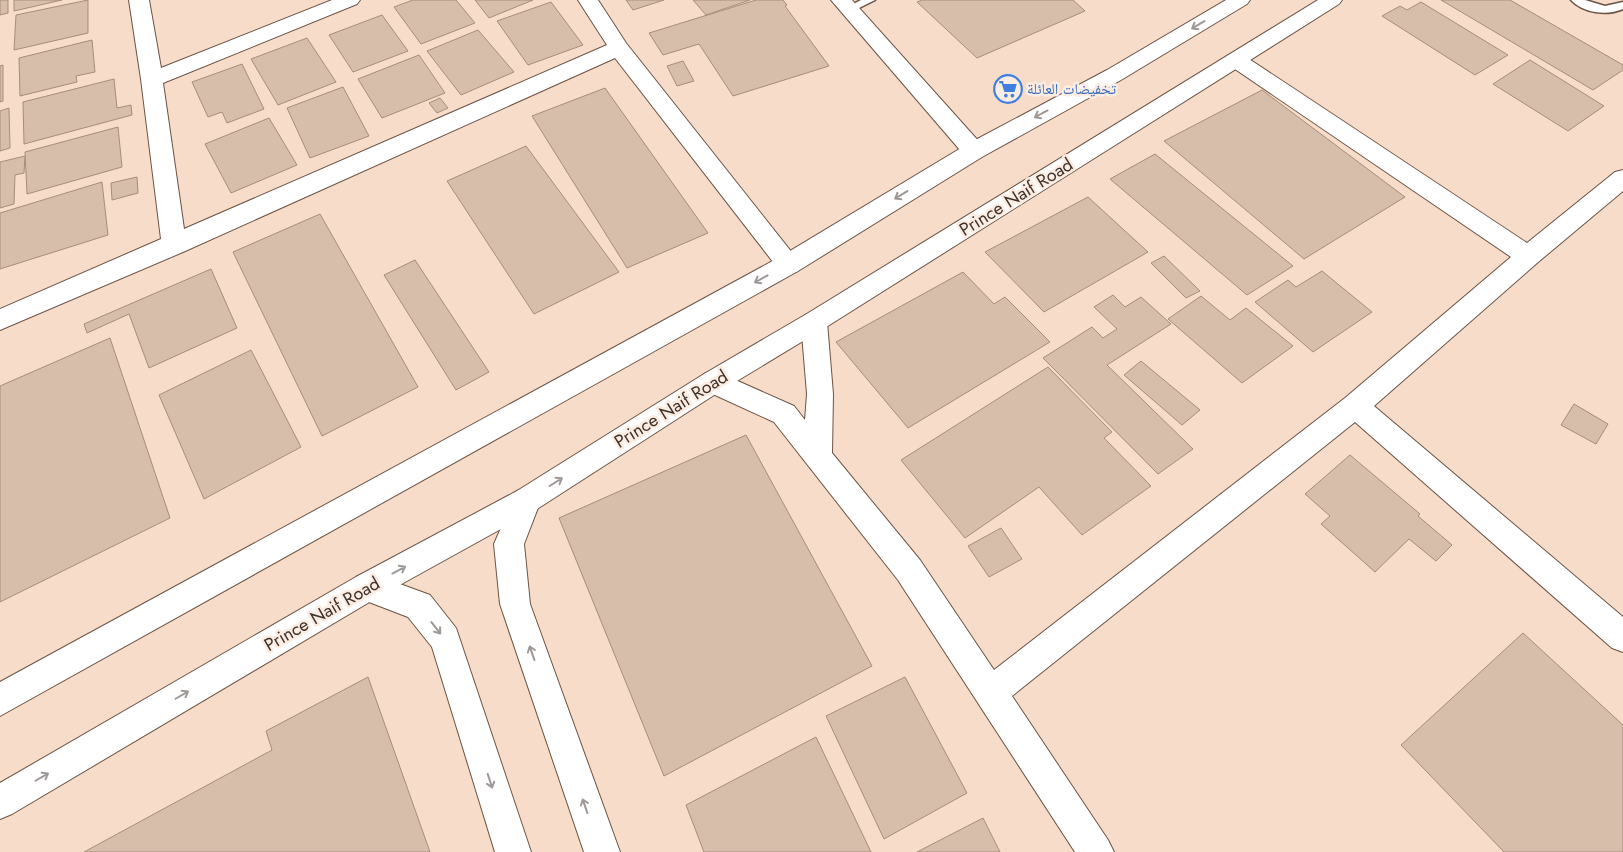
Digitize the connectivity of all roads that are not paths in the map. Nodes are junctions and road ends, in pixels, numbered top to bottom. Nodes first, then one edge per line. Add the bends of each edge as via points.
1 (139, 0) edge
2 (350, 0) edge
3 (588, 0) edge
4 (870, 0) edge
5 (1240, 0) edge
6 (1332, 0) edge
7 (1576, 0) edge
8 (845, 5) edge
9 (1623, 5) edge
10 (619, 48) junction
11 (1236, 60) junction
12 (152, 79) junction
13 (974, 151) junction
14 (1623, 178) edge
15 (174, 245) junction
16 (1528, 256) junction
17 (789, 264) junction
18 (0, 320) edge
19 (814, 322) junction
20 (713, 382) junction
21 (1355, 406) junction
22 (818, 458) junction
23 (528, 500) junction
24 (367, 587) junction
25 (1623, 637) edge
26 (990, 693) junction
27 (0, 700) edge
28 (0, 802) edge
29 (513, 852) edge
30 (602, 852) edge
31 (1096, 852) edge

1 - 12 street
2 - 12 street
3 - 10 street
4 - 8 lane
5 -> 13 street via 1114,75
6 - 11 street, Prince Naif Road
7 - 9 lane via 1608,11
8 - 13 street
10 - 15 street
10 - 17 street
11 - 16 street
11 - 19 street, Prince Naif Road
12 - 15 street
13 -> 17 street
14 - 16 street
15 - 18 street
16 - 21 street
17 -> 27 street
19 - 20 street, Prince Naif Road
19 - 22 street via 820,394
20 - 22 street via 784,414
23 -> 20 street, Prince Naif Road
21 - 25 street
21 - 26 street
22 - 26 street via 909,570
24 -> 23 street, Prince Naif Road
30 -> 23 street via 515,604 509,544
28 -> 24 street, Prince Naif Road
24 -> 29 street via 419,606 445,639
26 - 31 street

